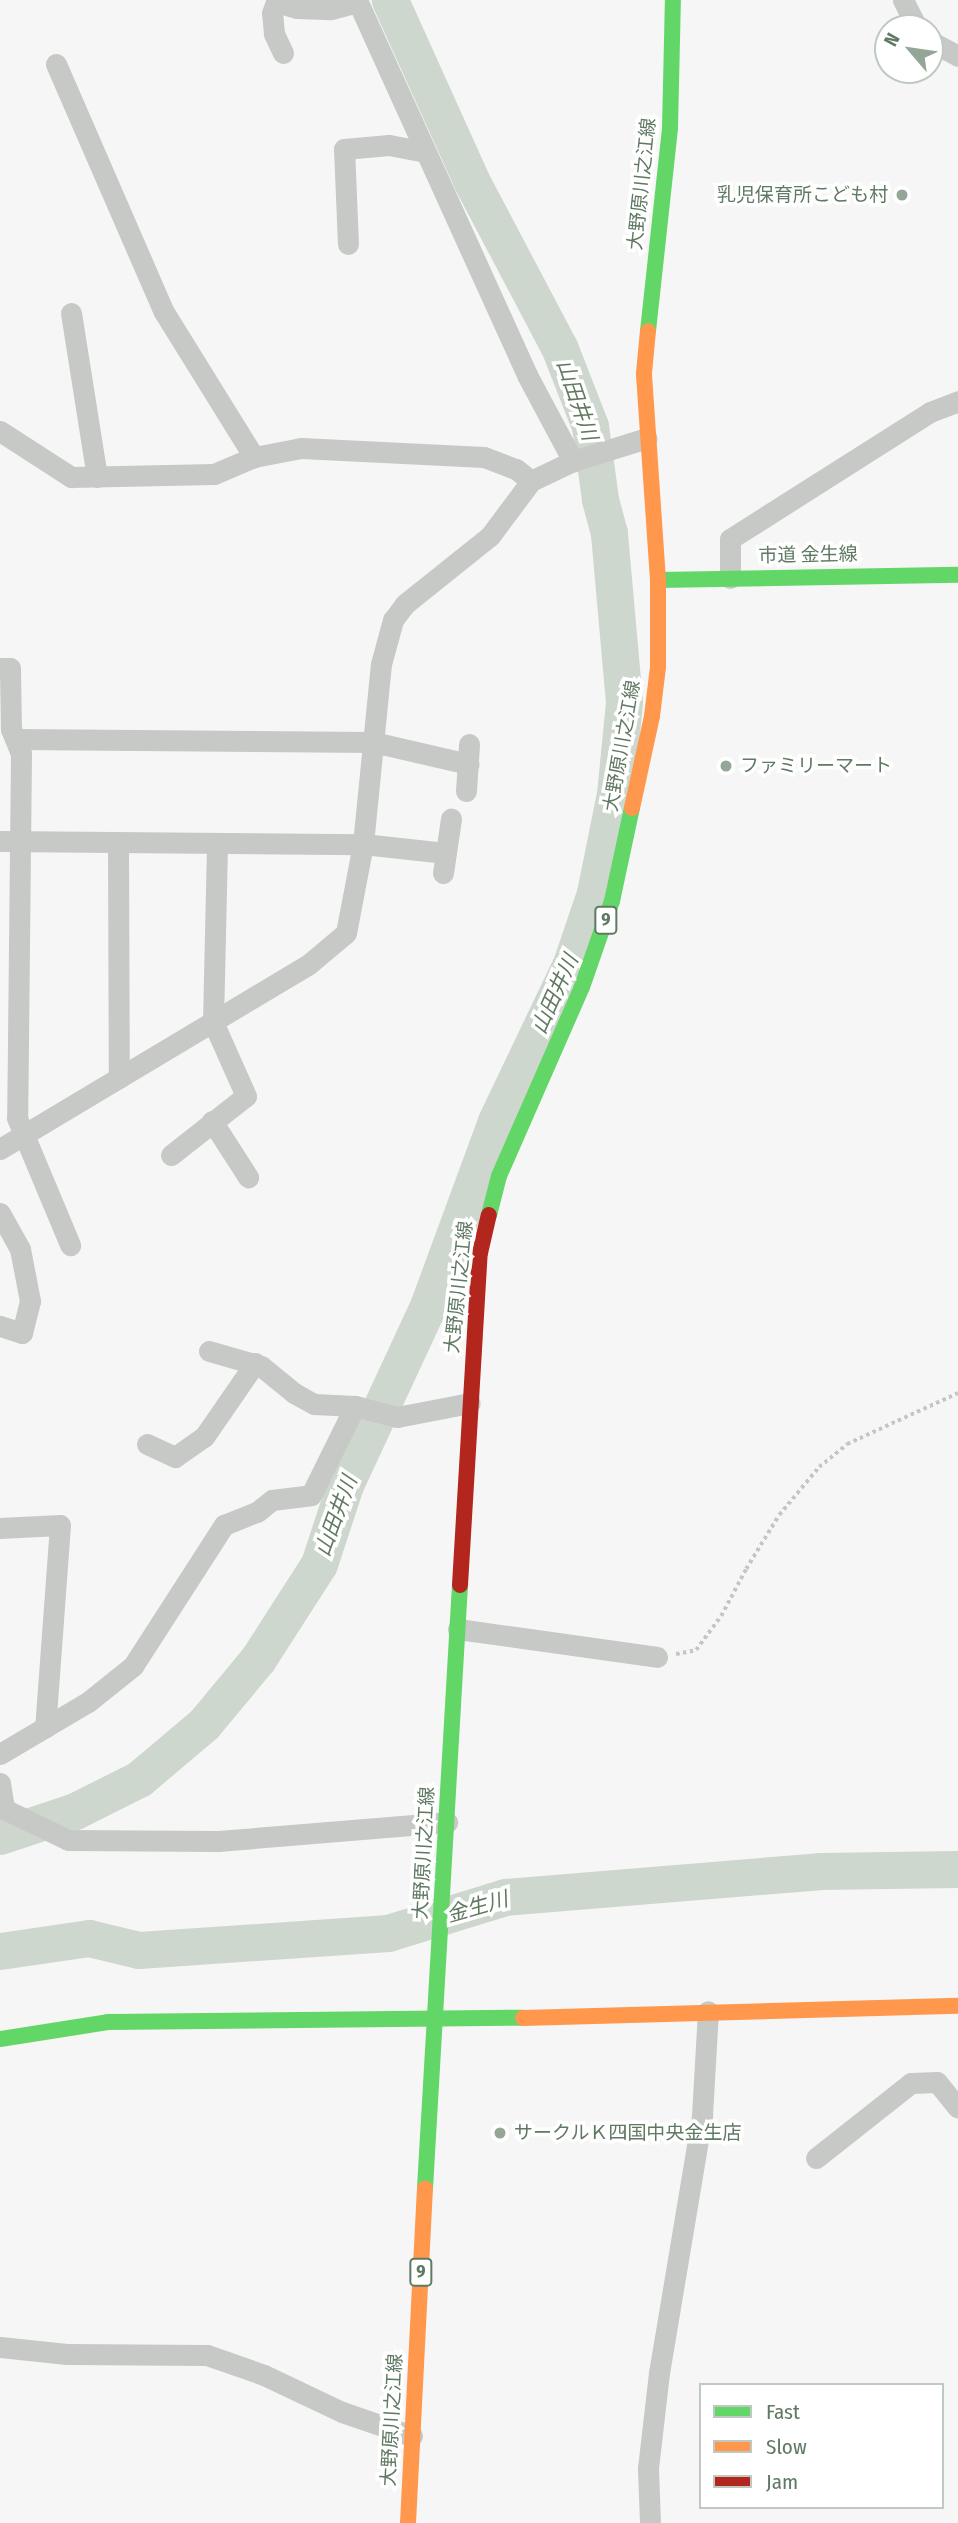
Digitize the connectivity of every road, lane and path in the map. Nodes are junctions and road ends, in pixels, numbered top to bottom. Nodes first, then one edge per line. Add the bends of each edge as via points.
1 (673, 0) edge
2 (358, 1) edge
3 (283, 53) dead end
4 (56, 64) dead end
5 (425, 152) junction
6 (348, 244) dead end
7 (71, 313) dead end
8 (958, 401) edge
9 (0, 431) edge
10 (647, 438) junction
11 (254, 457) junction
12 (573, 461) junction
13 (97, 477) junction
14 (531, 481) junction
15 (958, 575) edge
16 (730, 578) junction
17 (658, 580) junction
18 (0, 668) edge
19 (15, 739) junction
20 (373, 743) junction
21 (466, 791) dead end
22 (451, 819) dead end
23 (10, 841) edge
24 (118, 842) junction
25 (217, 843) junction
26 (363, 844) junction
27 (213, 1021) junction
28 (119, 1078) junction
29 (212, 1121) junction
30 (24, 1135) junction
31 (0, 1150) edge
32 (171, 1155) dead end
33 (248, 1177) dead end
34 (0, 1213) edge
35 (70, 1244) dead end
36 (0, 1326) edge
37 (209, 1351) dead end
38 (255, 1363) junction
39 (958, 1393) edge
40 (470, 1403) junction
41 (355, 1406) junction
42 (147, 1444) dead end
43 (0, 1528) edge
44 (458, 1629) junction
45 (657, 1657) joint
46 (45, 1727) junction
47 (0, 1754) edge
48 (0, 1783) edge
49 (2, 1810) edge
50 (447, 1822) junction
51 (958, 2006) edge
52 (708, 2011) junction
53 (435, 2021) junction
54 (0, 2039) edge
55 (958, 2108) edge
56 (816, 2158) dead end
57 (0, 2347) edge
58 (412, 2436) junction
59 (408, 2523) edge
60 (650, 2523) edge

1 - 10 main road, 大野原川之江線 / 9 via 670,128 646,337
2 - 3 street via 331,9 276,2 274,34
2 - 5 street
4 - 11 street via 164,312
5 - 6 street via 389,145 344,149
5 - 12 street via 527,375
7 - 13 street via 71,382
8 - 16 street via 930,412 730,539
9 - 13 street via 71,477
10 - 12 street
10 - 17 main road, 大野原川之江線 / 9
11 - 13 street via 214,474
11 - 14 street via 301,448 484,457 516,469
12 - 14 street
14 - 20 street via 490,536 405,604 393,620 381,664
15 - 16 main road, 市道 金生線
16 - 17 main road, 市道 金生線
17 - 40 main road, 大野原川之江線 / 9 via 658,667 652,716 612,901 582,987 511,1144 487,1215 480,1253
18 - 19 street via 10,668
19 - 20 street
19 - 23 street via 21,754
20 - 21 street via 469,754
20 - 26 street
22 - 26 street via 444,863
23 - 24 street
23 - 30 street via 17,1118
24 - 25 street
24 - 28 street
25 - 26 street
25 - 27 street
26 - 27 street via 346,933 309,964
27 - 28 street
27 - 29 street via 246,1096
28 - 30 street
29 - 32 street
29 - 33 street
30 - 31 street
30 - 35 street
34 - 36 street via 20,1249 30,1301 22,1333
37 - 38 street
38 - 41 street via 314,1404
38 - 42 street via 204,1437 175,1457
39 - 45 path via 847,1444 819,1467 779,1515 696,1650
40 - 41 street via 397,1417
40 - 44 main road, 大野原川之江線 / 9
41 - 46 street via 311,1495 272,1500 257,1512 224,1525 133,1666 88,1702
43 - 46 street via 60,1525
44 - 45 street
44 - 50 main road, 大野原川之江線 / 9
46 - 47 street
48 - 49 street
49 - 50 street via 68,1840 218,1841
50 - 53 main road, 大野原川之江線 / 9
51 - 52 main road
52 - 53 main road
52 - 60 street via 702,2115 648,2468
53 - 54 main road via 108,2022
53 - 58 main road, 大野原川之江線 / 9
55 - 56 street via 937,2082 911,2083
57 - 58 street via 67,2354 207,2355
58 - 59 main road, 大野原川之江線 / 9

